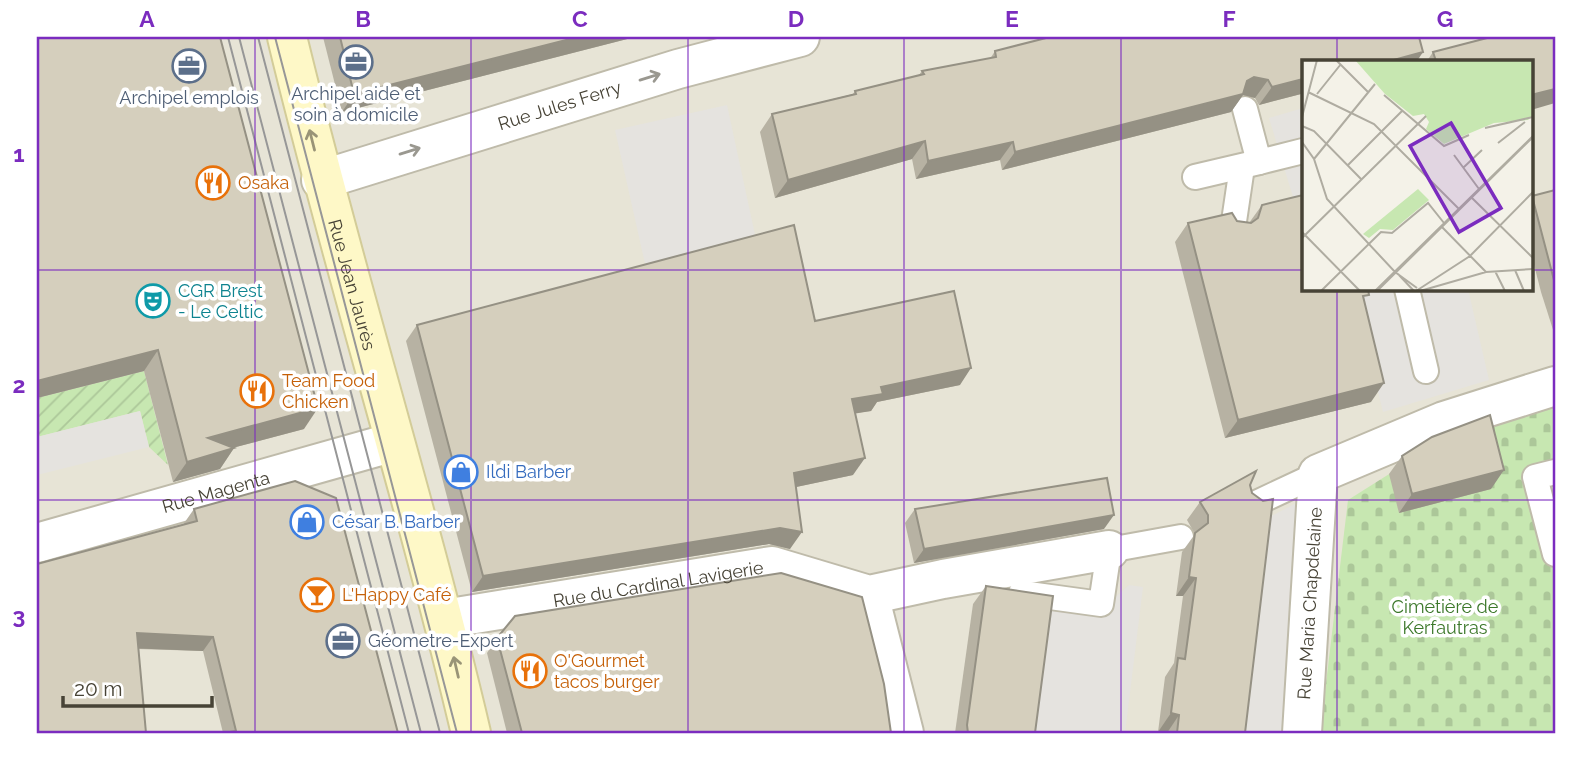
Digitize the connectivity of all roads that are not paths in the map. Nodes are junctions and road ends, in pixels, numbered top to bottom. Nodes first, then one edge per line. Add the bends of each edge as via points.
1 (287, 37) edge
2 (800, 37) edge
3 (1245, 108) edge
4 (1302, 151) edge
5 (1251, 164) junction
6 (1195, 177) dead end
7 (321, 180) junction
8 (1233, 228) edge
9 (1407, 290) edge
10 (1426, 371) dead end
11 (1555, 386) edge
12 (394, 442) junction
13 (1555, 472) edge
14 (1318, 474) junction
15 (1252, 505) edge
16 (1181, 537) dead end
17 (37, 543) edge
18 (1109, 550) junction
19 (1555, 554) edge
20 (990, 589) edge
21 (869, 596) junction
22 (444, 619) junction
23 (471, 733) edge
24 (904, 733) edge
25 (1302, 733) edge

7 -> 1 street, Rue Jean Jaurès
7 -> 2 street, Rue Jules Ferry via 678,68
3 - 5 lane
4 - 5 lane
5 - 6 lane
5 - 8 lane
7 - 12 street, Rue Jean Jaurès
9 - 10 lane
11 - 14 street, Rue Maria Chapdelaine via 1444,421
12 - 17 street, Rue Magenta
12 - 22 street, Rue Jean Jaurès
13 - 19 lane via 1535,477
14 - 15 lane, Rue Maria Chapdelaine
14 - 25 street, Rue Maria Chapdelaine
16 - 18 lane
18 - 20 lane via 1101,604
18 - 21 street
21 - 22 street, Rue du Cardinal Lavigerie via 772,566
21 - 24 street
23 -> 22 street, Rue Jean Jaurès

